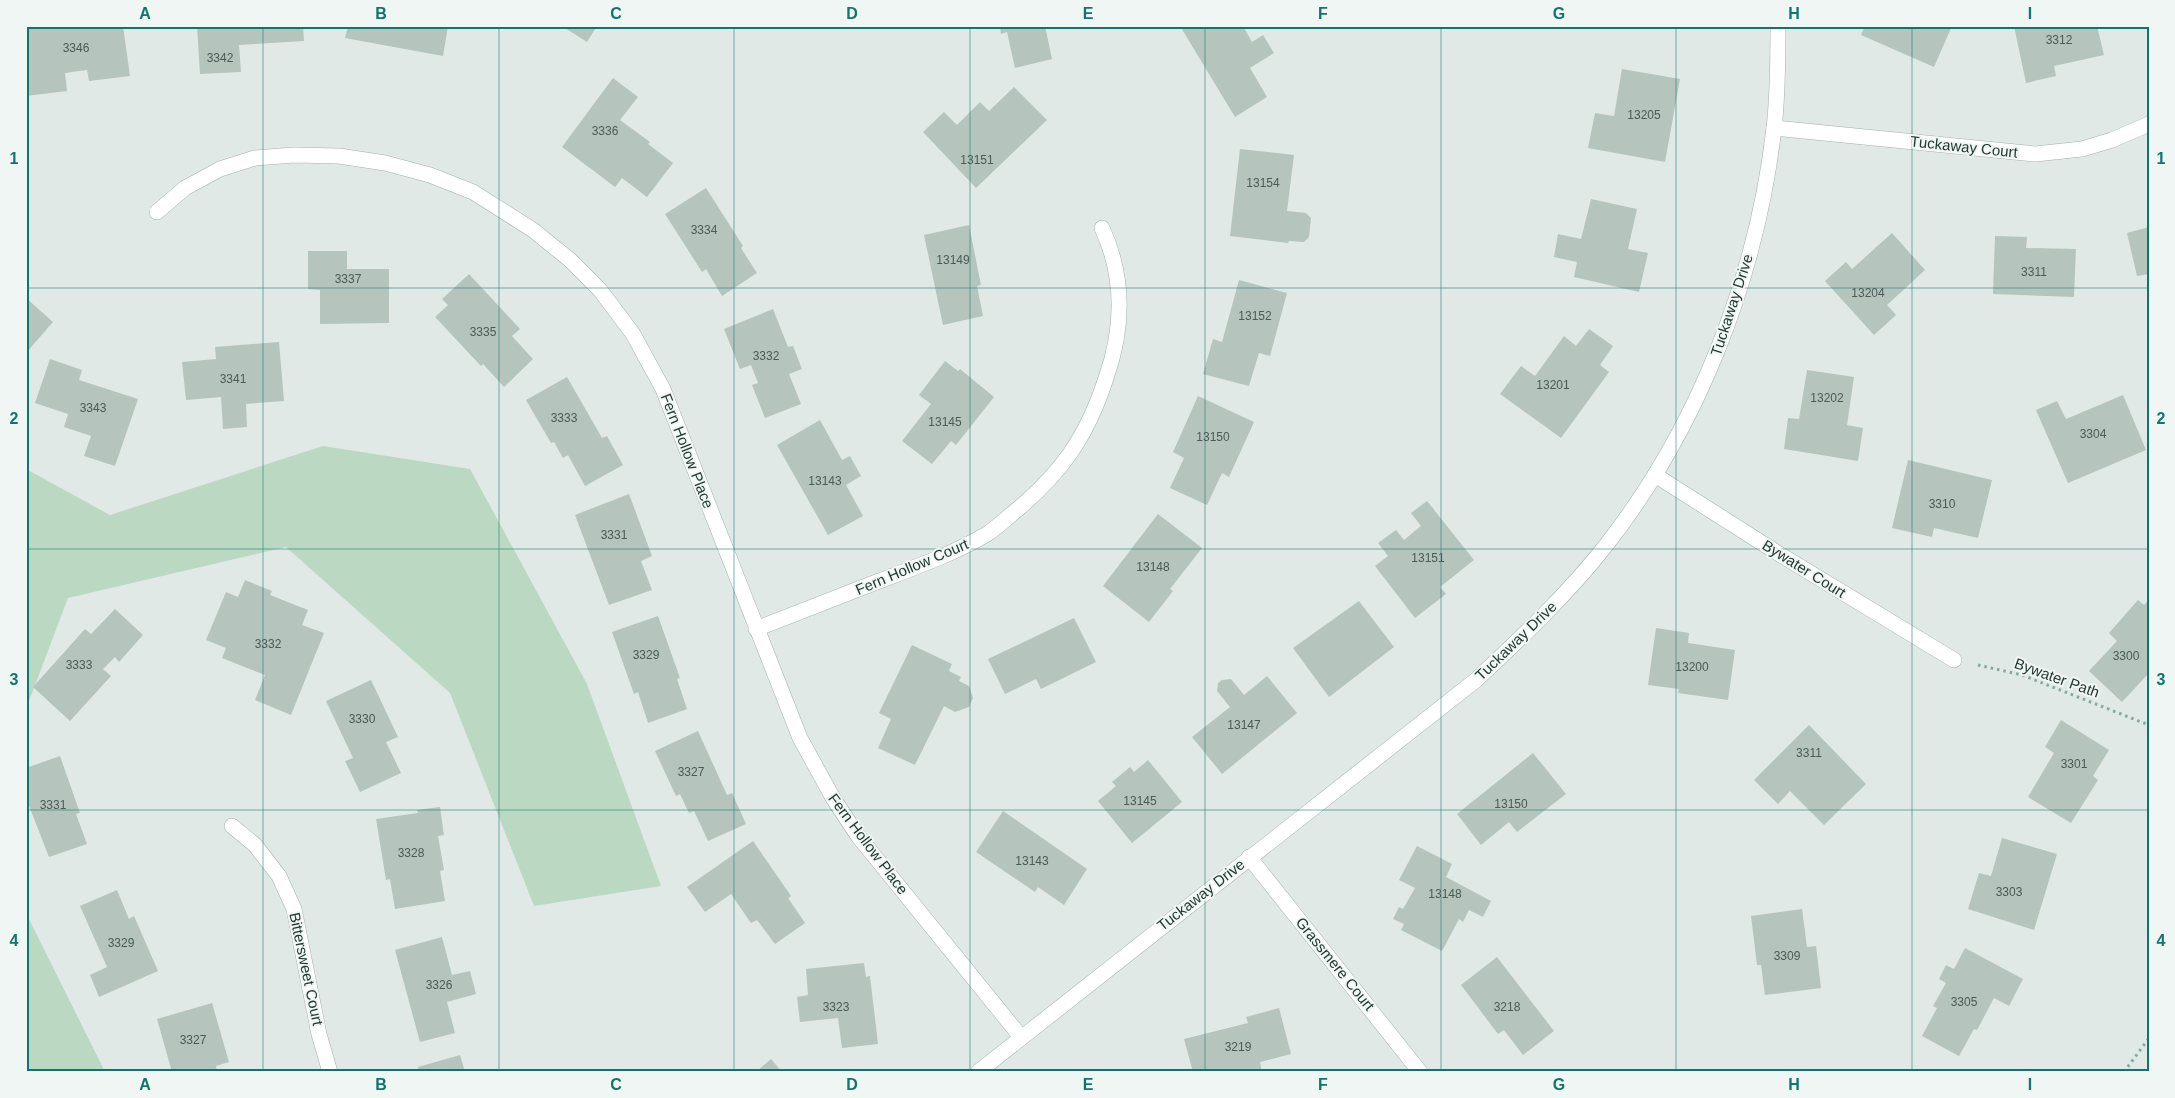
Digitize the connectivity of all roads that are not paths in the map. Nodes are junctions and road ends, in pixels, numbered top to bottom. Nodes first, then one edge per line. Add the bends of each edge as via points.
1 (1778, 26) edge
2 (2149, 124) edge
3 (1774, 128) junction
4 (157, 212) dead end
5 (1102, 228) dead end
6 (1655, 474) junction
7 (756, 629) junction
8 (1954, 660) road end
9 (232, 826) dead end
10 (1249, 857) junction
11 (1021, 1037) junction
12 (330, 1072) edge
13 (978, 1072) edge
14 (1420, 1072) edge

1 - 3 street, Tuckaway Drive
2 - 3 street, Tuckaway Court via 2082,149 2035,154
3 - 6 street, Tuckaway Drive via 1764,192 1738,294 1714,360 1676,439
4 - 7 street, Fern Hollow Place via 184,188 220,169 255,158 339,156 385,163 430,175 473,192 534,230 600,290 633,334 663,389
5 - 7 street, Fern Hollow Court via 1118,279 1120,316 1113,358 1096,411 1068,458 1039,492 988,533 949,554
6 - 8 street, Bywater Court
6 - 10 street, Tuckaway Drive via 1607,544 1541,620 1476,680
7 - 11 street, Fern Hollow Place via 800,738 833,798 858,836
9 - 12 street, Bittersweet Court via 255,845 279,876 294,909 319,1034
10 - 11 street, Tuckaway Drive
10 - 14 street, Grassmere Court
11 - 13 street, Tuckaway Drive

